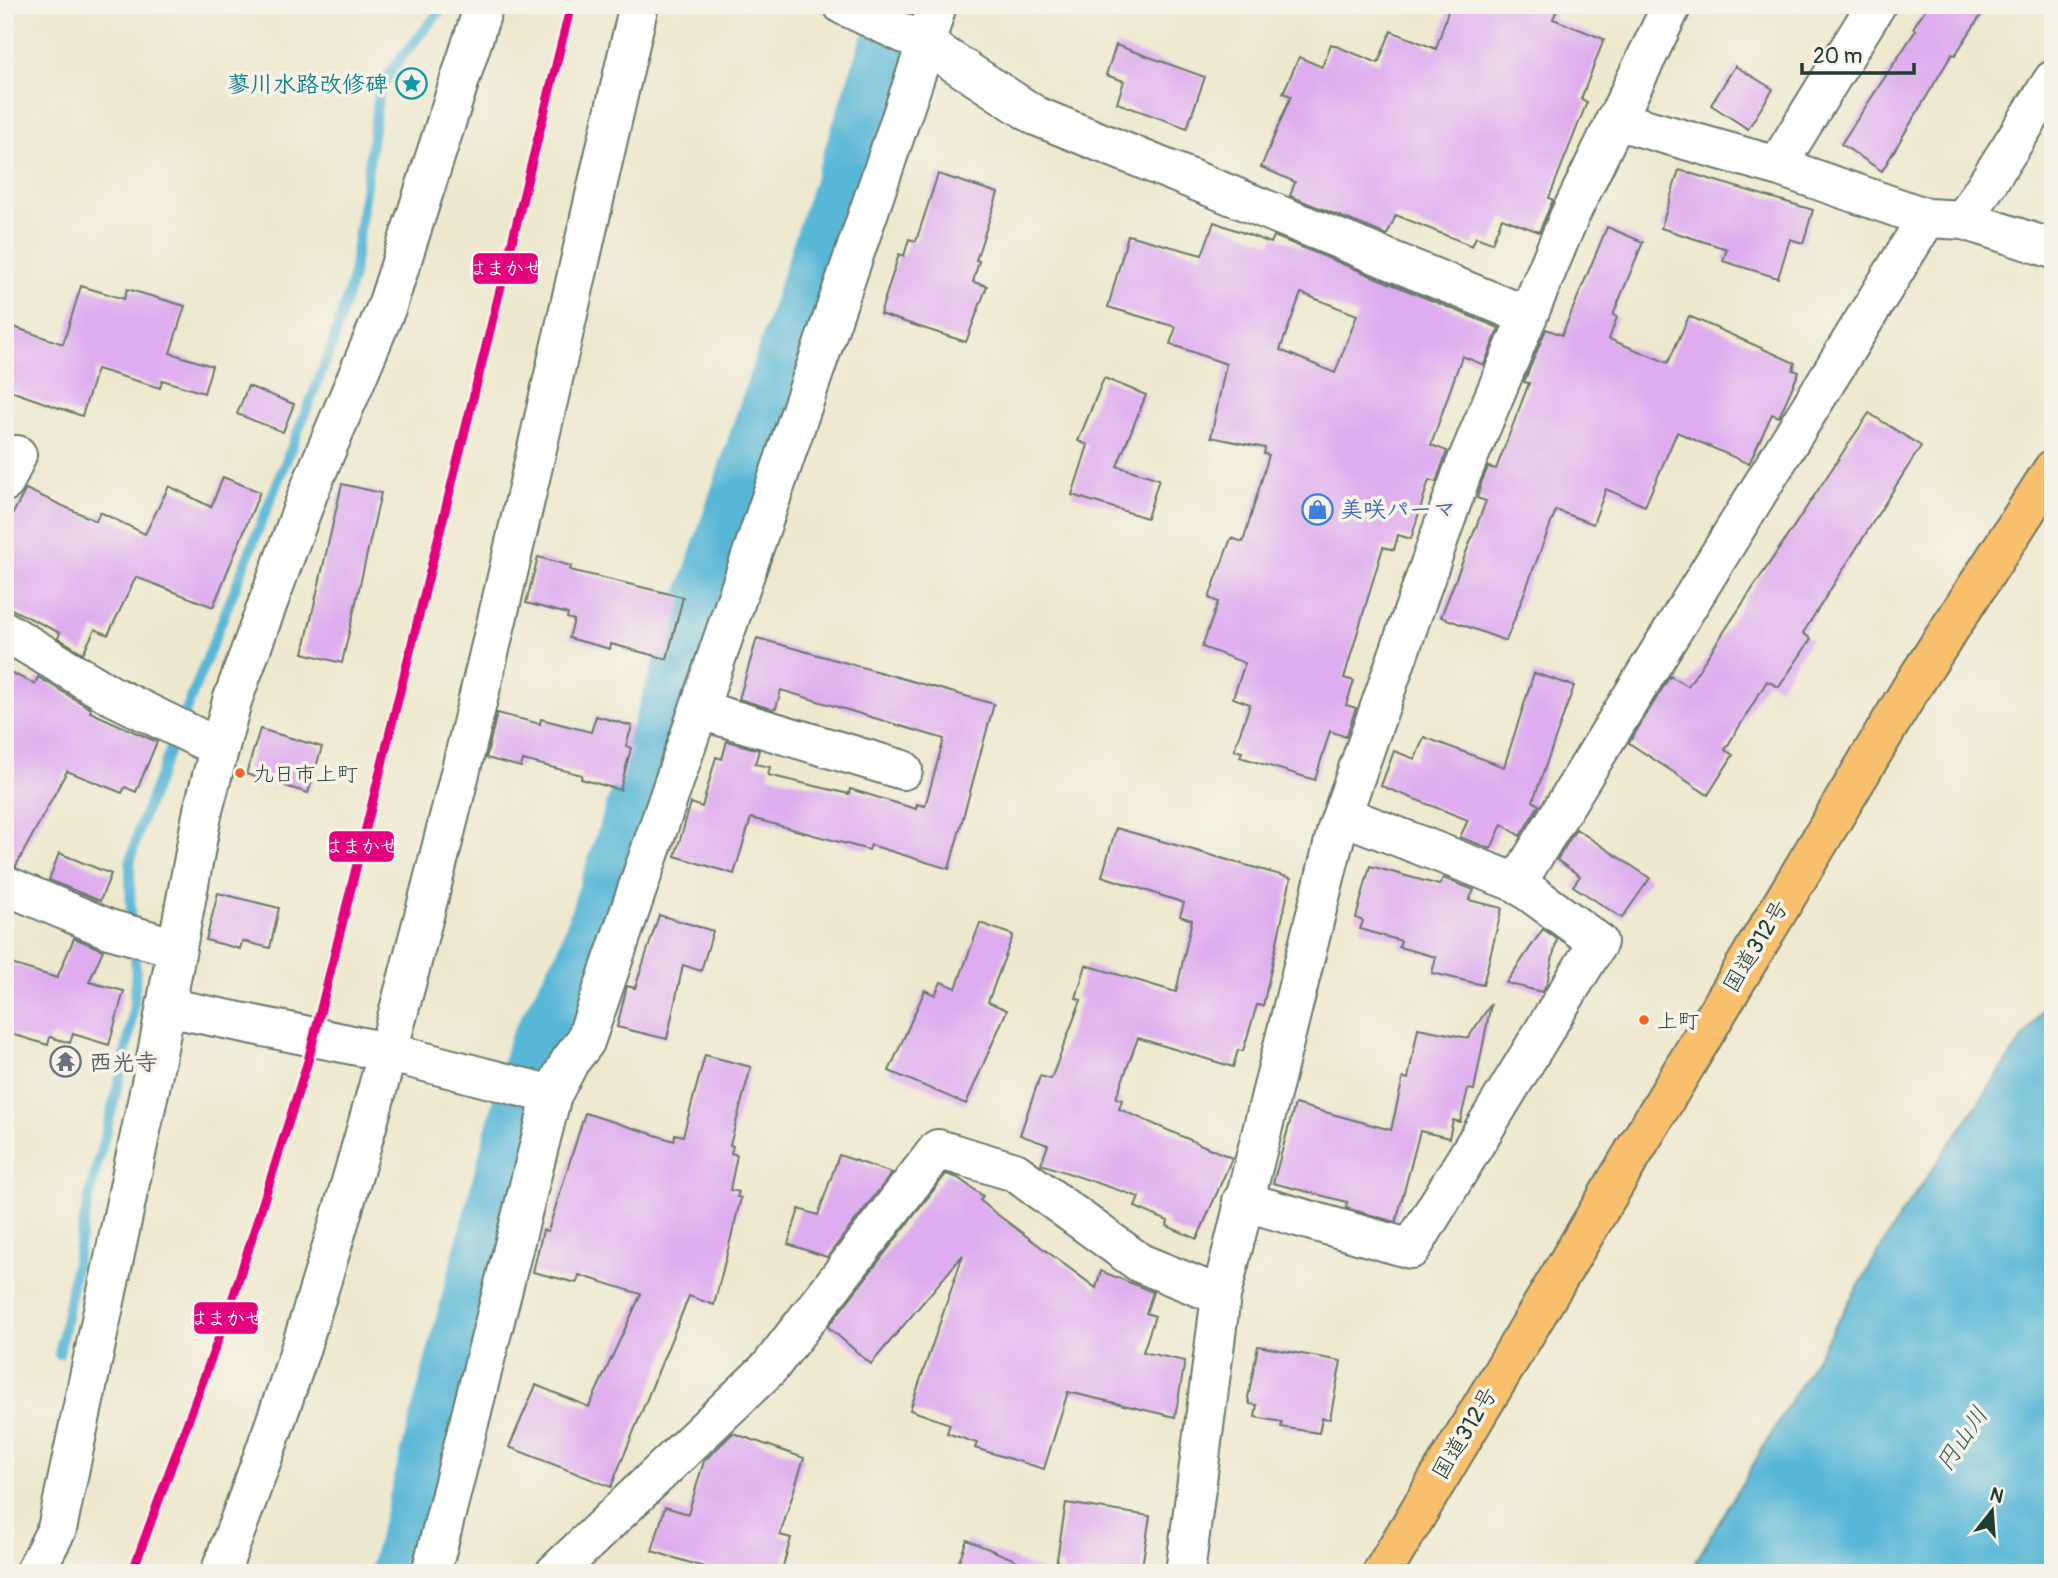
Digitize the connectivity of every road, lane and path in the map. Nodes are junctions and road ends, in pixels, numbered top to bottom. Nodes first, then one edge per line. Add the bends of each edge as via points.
1 (484, 5) edge
2 (639, 5) edge
3 (843, 5) edge
4 (937, 5) edge
5 (1672, 5) edge
6 (1876, 5) edge
7 (909, 37) junction
8 (2053, 80) edge
9 (1615, 120) junction
10 (1777, 166) junction
11 (1927, 218) junction
12 (1964, 220) junction
13 (2053, 248) edge
14 (1528, 316) junction
15 (2053, 469) edge
16 (5, 631) edge
17 (700, 710) junction
18 (219, 748) junction
19 (904, 770) dead end
20 (1342, 815) junction
21 (1517, 883) junction
22 (5, 885) edge
23 (177, 947) junction
24 (166, 1007) junction
25 (387, 1052) junction
26 (535, 1089) junction
27 (1242, 1202) junction
28 (1221, 1296) junction
29 (1187, 1569) edge
30 (34, 1573) edge
31 (220, 1573) edge
32 (431, 1573) edge
33 (555, 1573) edge
34 (1382, 1573) edge

1 - 18 street via 387,306 309,491
2 - 25 street via 457,786
3 - 7 street
4 - 7 street
5 - 9 street
6 - 10 street
7 - 14 street via 1036,116
7 - 17 street
8 - 12 street
9 - 10 street
9 - 14 street
10 - 11 street
11 - 12 street
11 - 21 street
12 - 13 street
14 - 20 street via 1462,473
15 - 34 highway, 国道312号 via 1910,690
16 - 18 street via 109,694
17 - 19 street
17 - 26 street via 585,1042 570,1061
18 - 23 street
20 - 21 street
20 - 27 street
21 - 27 street via 1598,942 1411,1249
22 - 23 street via 109,929
23 - 24 street
24 - 25 street
24 - 30 street via 57,1529
25 - 26 street
25 - 31 street via 305,1336
26 - 32 street
27 - 28 street
28 - 29 street
28 - 33 street via 1140,1264 1015,1172 938,1149 770,1367

